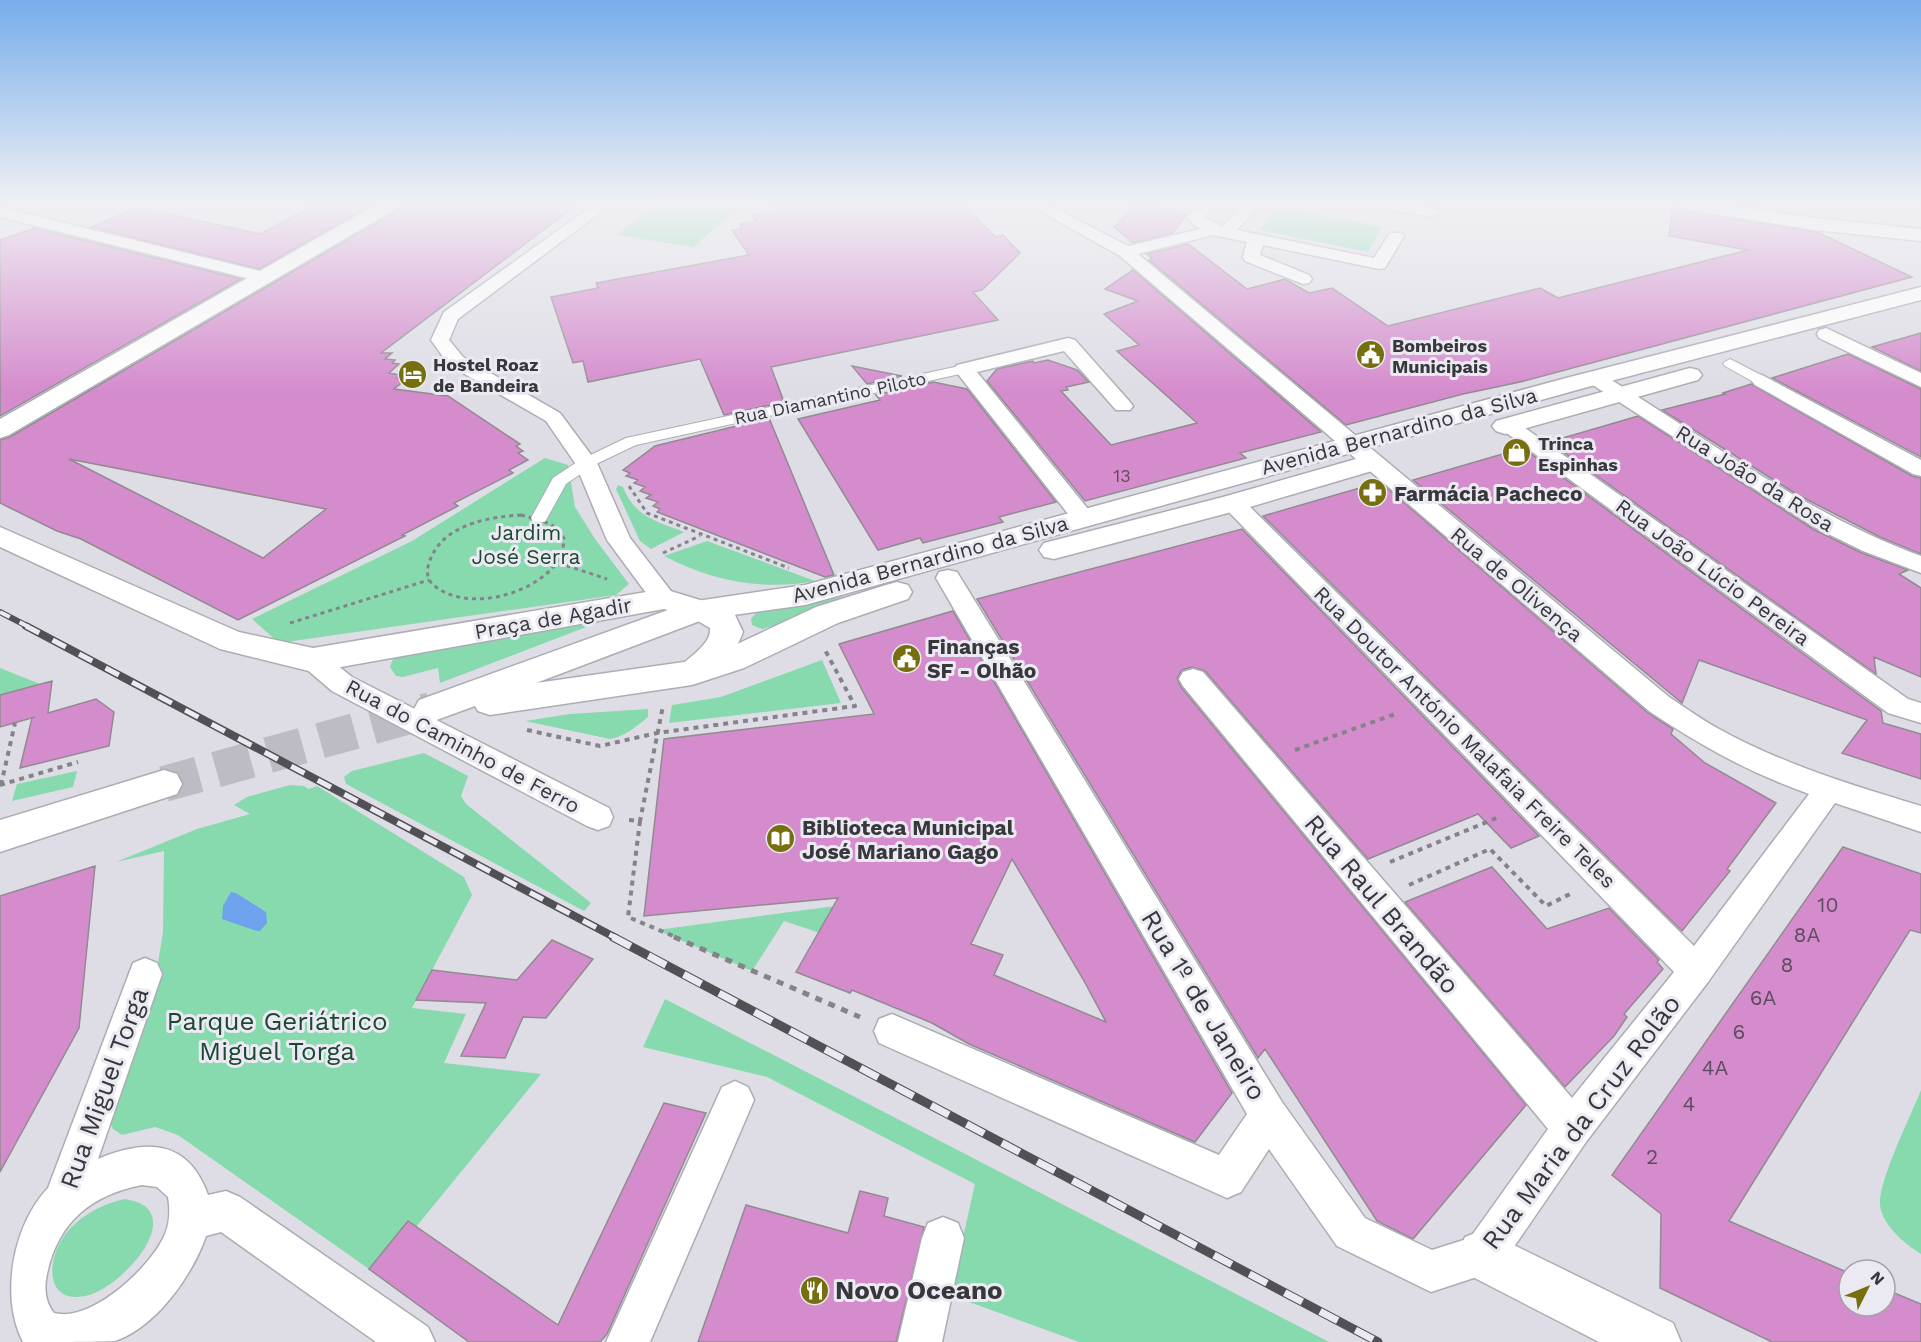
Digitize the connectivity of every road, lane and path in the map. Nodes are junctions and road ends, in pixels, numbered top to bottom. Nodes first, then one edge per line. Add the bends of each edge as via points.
1 (216, 266) edge
2 (282, 266) edge
3 (519, 266) edge
4 (1142, 266) edge
5 (1271, 266) edge
6 (262, 277) junction
7 (1303, 279) dead end
8 (1921, 293) edge
9 (1921, 308) edge
10 (1826, 334) junction
11 (1730, 363) junction
12 (964, 369) junction
13 (1595, 378) junction
14 (1762, 381) joint
15 (1921, 381) edge
16 (1623, 395) junction
17 (1123, 406) dead end
18 (1508, 425) junction
19 (0, 430) edge
20 (608, 452) junction
21 (1362, 453) junction
22 (586, 463) junction
23 (1921, 469) edge
24 (1233, 503) junction
25 (539, 518) junction
26 (1084, 519) junction
27 (0, 536) edge
28 (1921, 565) edge
29 (796, 571) dead end
30 (948, 578) junction
31 (429, 580) junction
32 (664, 599) junction
33 (701, 609) junction
34 (231, 641) junction
35 (822, 645) dead end
36 (313, 660) junction
37 (681, 674) junction
38 (1193, 679) dead end
39 (1430, 702) junction
40 (1921, 713) edge
41 (15, 723) dead end
42 (521, 728) dead end
43 (657, 733) junction
44 (78, 762) dead end
45 (1262, 762) junction
46 (1829, 789) junction
47 (0, 797) edge
48 (1530, 803) junction
49 (598, 817) joint
50 (1921, 819) edge
51 (639, 821) junction
52 (0, 836) edge
53 (1604, 878) junction
54 (1369, 888) junction
55 (1696, 971) junction
56 (145, 974) dead end
57 (892, 1031) joint
58 (735, 1100) dead end
59 (1269, 1115) junction
60 (1572, 1128) junction
61 (63, 1201) junction
62 (190, 1219) junction
63 (943, 1238) dead end
64 (1483, 1255) junction
65 (88, 1336) edge
66 (401, 1338) edge
67 (628, 1342) edge
68 (921, 1342) edge
69 (1654, 1342) edge

1 - 6 street
2 - 6 main road
3 - 22 street via 450,316 440,340 456,360 553,417
4 - 21 street, Rua de Olivença
5 - 7 street
6 - 19 main road
8 - 13 main road, Avenida Bernardino da Silva
9 - 10 main road, Avenida Bernardino da Silva
10 - 11 main road, Avenida Bernardino da Silva
10 - 15 street
11 - 14 street
11 - 16 main road, Avenida Bernardino da Silva
12 - 17 street, Rua Diamantino Piloto via 1068,344
12 - 20 street, Rua Diamantino Piloto via 632,441
12 - 26 street
13 - 16 street, Rua João da Rosa
13 - 21 main road, Avenida Bernardino da Silva
14 - 23 street
16 - 18 main road, Avenida Bernardino da Silva
16 - 28 street, Rua João da Rosa via 1822,522
18 - 21 main road, Avenida Bernardino da Silva
18 - 40 street, Rua João Lúcio Pereira via 1898,706
20 - 22 street, Rua Diamantino Piloto
20 - 29 path via 646,513
21 - 24 main road, Avenida Bernardino da Silva
21 - 26 main road, Avenida Bernardino da Silva
21 - 46 street, Rua de Olivença via 1659,704 1762,763
22 - 25 street, Rua Diamantino Piloto via 559,481
22 - 32 street via 619,540
24 - 30 main road, Avenida Bernardino da Silva
24 - 39 street, Rua Doutor António Malafaia Freire Teles
25 - 31 path via 501,516 461,529 433,552 427,567
25 - 31 path via 554,525 563,536 565,549 559,563 527,588 479,600 440,591
26 - 33 main road, Avenida Bernardino da Silva via 805,595
27 - 34 main road, Rua do Caminho de Ferro
30 - 37 main road, Avenida Bernardino da Silva via 861,602 732,660
30 - 59 street, Rua 1º de Janeiro
31 - 34 path
32 - 33 main road, Praça de Agadir
32 - 36 main road, Praça de Agadir
33 - 37 main road, Praça de Agadir via 719,618 728,634 716,655
33 - 37 main road, Avenida Bernardino da Silva via 431,710
34 - 36 main road, Rua do Caminho de Ferro
35 - 43 path via 855,706
36 - 49 street, Rua do Caminho de Ferro via 342,684
37 - 43 path
38 - 45 street, Rua Raul Brandão
39 - 45 path
39 - 48 street, Rua Doutor António Malafaia Freire Teles
41 - 47 path
42 - 43 path via 600,746
43 - 51 path
44 - 47 path
45 - 54 street, Rua Raul Brandão
46 - 50 street, Rua de Olivença
46 - 55 street, Rua Maria da Cruz Rolão
47 - 52 main road via 164,783
48 - 53 street, Rua Doutor António Malafaia Freire Teles
48 - 54 path
49 - 51 path
51 - 57 path via 628,917
53 - 54 path via 1545,906 1491,849
53 - 55 street, Rua Doutor António Malafaia Freire Teles
54 - 60 street, Rua Raul Brandão
55 - 60 street, Rua Maria da Cruz Rolão
56 - 61 street, Rua Miguel Torga
57 - 59 street, Rua 1º de Janeiro via 1227,1178
58 - 67 street
59 - 64 street, Rua Maria da Cruz Rolão via 1351,1232 1431,1271
60 - 64 street, Rua Maria da Cruz Rolão
61 - 62 street via 117,1170 142,1165 164,1168 180,1179 189,1196
61 - 65 street via 40,1224 24,1250 14,1277 12,1302 21,1321 38,1333
62 - 65 street via 182,1244 145,1295
62 - 66 street via 226,1212
63 - 68 street
64 - 69 main road

